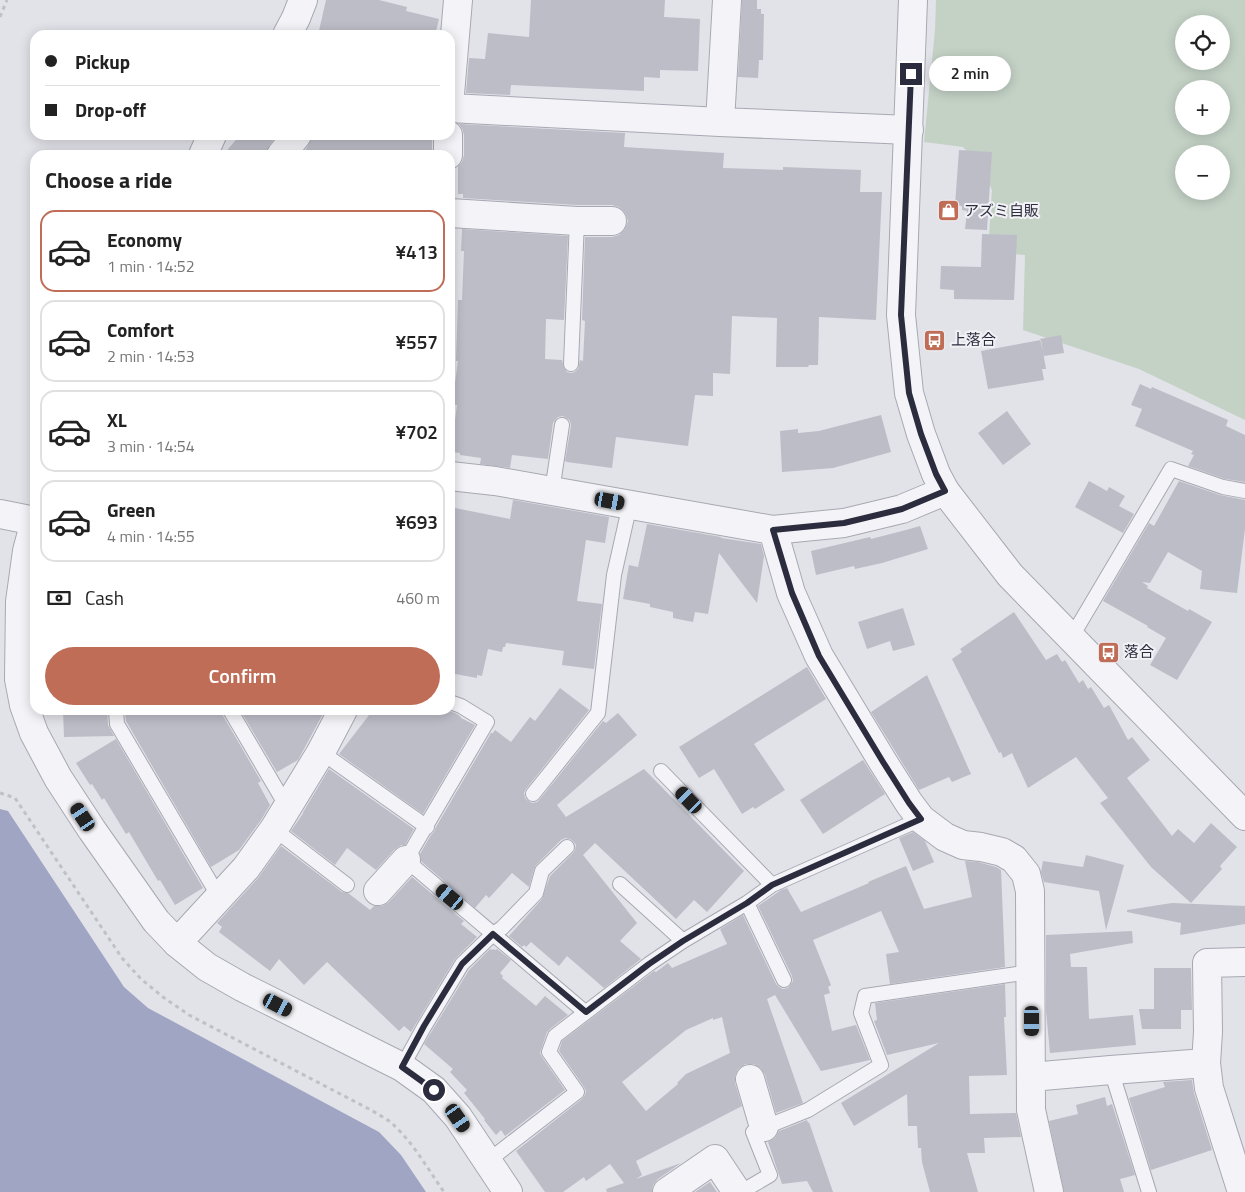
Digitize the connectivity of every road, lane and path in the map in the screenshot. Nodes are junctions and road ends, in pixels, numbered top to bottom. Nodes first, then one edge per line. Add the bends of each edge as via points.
1 (7, 0) edge
2 (303, 0) edge
3 (458, 0) edge
4 (728, 0) edge
5 (913, 0) edge
6 (0, 17) edge
7 (290, 30) edge
8 (455, 35) edge
9 (455, 108) edge
10 (720, 122) junction
11 (909, 130) junction
12 (455, 213) edge
13 (577, 220) junction
14 (612, 221) dead end
15 (571, 364) dead end
16 (562, 425) dead end
17 (455, 477) edge
18 (552, 491) junction
19 (945, 491) junction
20 (1245, 491) edge
21 (630, 504) junction
22 (0, 514) edge
23 (30, 520) edge
24 (773, 530) junction
25 (30, 540) edge
26 (1071, 638) junction
27 (455, 704) edge
28 (116, 715) edge
29 (232, 715) edge
30 (340, 715) edge
31 (321, 752) junction
32 (661, 771) dead end
33 (0, 793) edge
34 (533, 794) dead end
35 (1245, 816) edge
36 (281, 818) junction
37 (921, 819) junction
38 (427, 827) junction
39 (566, 847) dead end
40 (406, 860) junction
41 (620, 884) dead end
42 (347, 885) dead end
43 (772, 885) junction
44 (378, 891) dead end
45 (219, 897) junction
46 (747, 903) junction
47 (493, 934) junction
48 (683, 941) junction
49 (177, 943) junction
50 (1245, 962) edge
51 (1030, 972) junction
52 (784, 980) dead end
53 (586, 1012) junction
54 (1206, 1063) junction
55 (402, 1067) junction
56 (1111, 1070) junction
57 (1032, 1078) junction
58 (750, 1080) dead end
59 (764, 1127) junction
60 (488, 1161) junction
61 (444, 1192) edge
62 (508, 1192) edge
63 (667, 1192) edge
64 (739, 1192) edge
65 (1049, 1192) edge
66 (1149, 1192) edge
67 (1242, 1192) edge

1 - 6 path
2 - 7 street
3 - 8 street
4 - 10 street
5 - 11 street
9 - 10 street
10 - 11 street
11 - 19 street via 901,315 909,393 921,434
12 - 13 street
13 - 14 street
13 - 15 lane
16 - 18 lane
17 - 18 street
18 - 21 street
19 - 24 street via 902,509 844,523
19 - 26 street via 1010,575
20 - 26 lane via 1171,469
21 - 24 street
21 - 34 lane via 614,575 598,713
22 - 23 street
24 - 37 street via 792,593 819,656
25 - 49 street via 20,602 19,679 34,733 92,830 156,921
26 - 35 street
27 - 38 lane via 487,722
28 - 45 lane via 117,724
29 - 36 lane
30 - 31 street
31 - 36 street
31 - 38 lane
32 - 43 lane
33 - 61 path via 15,798 122,958 141,979 188,1015 389,1121
36 - 42 lane
36 - 45 street via 246,868
37 - 43 lane
37 - 51 street via 944,837 963,845 1002,852 1014,859 1026,874 1030,891
38 - 40 lane
39 - 47 lane via 542,871 536,893
40 - 44 street
40 - 47 lane
41 - 48 lane
43 - 46 lane
45 - 49 street
46 - 48 lane
46 - 52 lane
47 - 53 lane
47 - 55 lane via 462,964
48 - 53 lane
49 - 55 street via 207,967 242,987
50 - 54 street via 1207,963
51 - 57 street
51 - 59 lane via 865,996 861,1013 881,1065 808,1110
53 - 60 lane via 555,1036 549,1052 577,1092
54 - 56 street
54 - 67 street via 1209,1088
55 - 60 street via 434,1090
56 - 57 street
56 - 66 lane
57 - 65 street via 1032,1110
58 - 59 street
59 - 64 lane via 753,1132 770,1176
60 - 62 street
63 - 64 street via 715,1159

